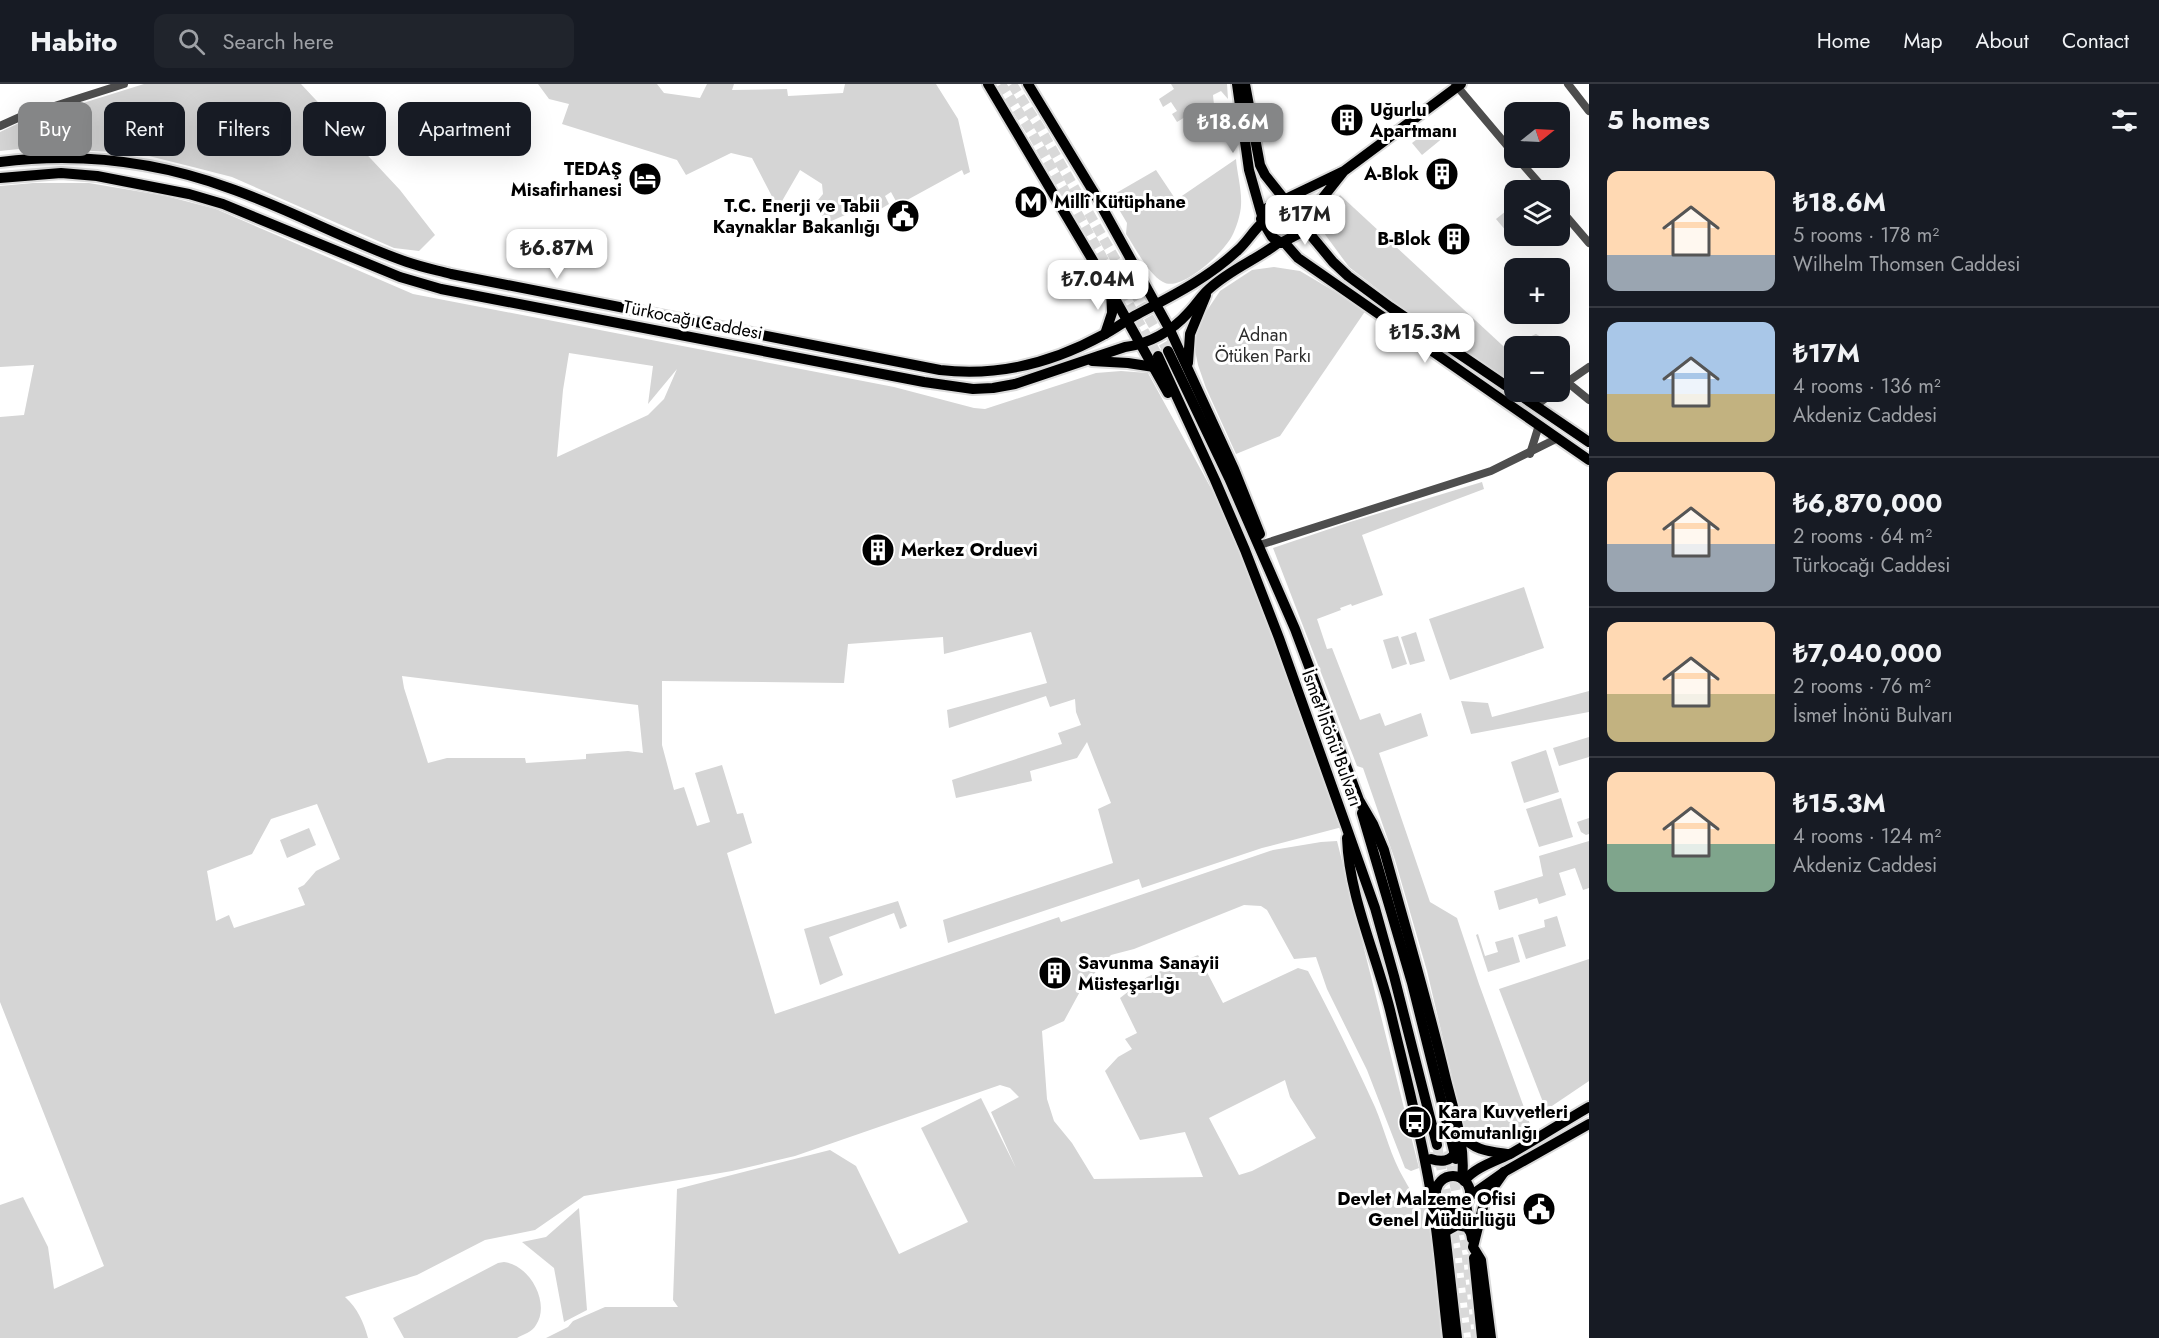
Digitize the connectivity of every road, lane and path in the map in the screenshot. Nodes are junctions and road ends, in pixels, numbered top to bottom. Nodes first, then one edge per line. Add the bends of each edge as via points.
1 (124, 84) edge
2 (988, 84) edge
3 (1028, 84) edge
4 (1237, 84) edge
5 (1245, 84) edge
6 (1568, 84) edge
7 (1458, 85) edge
8 (1589, 111) edge
9 (0, 126) edge
10 (1504, 141) edge
11 (0, 162) edge
12 (1526, 168) edge
13 (1344, 171) junction
14 (0, 178) edge
15 (1536, 180) edge
16 (1287, 200) junction
17 (1262, 219) junction
18 (1570, 221) edge
19 (1305, 226) junction
20 (1281, 242) junction
21 (1589, 243) edge
22 (407, 263) junction
23 (400, 277) junction
24 (1208, 290) junction
25 (1111, 291) junction
26 (1156, 304) junction
27 (1127, 320) junction
28 (698, 322) junction
29 (710, 325) junction
30 (1170, 330) junction
31 (1105, 335) junction
32 (700, 338) junction
33 (712, 341) junction
34 (1140, 345) junction
35 (1086, 360) junction
36 (1154, 367) junction
37 (1188, 367) junction
38 (1589, 368) edge
39 (1570, 380) edge
40 (1570, 388) edge
41 (1589, 400) edge
42 (1540, 402) edge
43 (1535, 406) junction
44 (1539, 425) junction
45 (1558, 438) junction
46 (1589, 442) edge
47 (1530, 454) junction
48 (1589, 460) edge
49 (1215, 480) junction
50 (1263, 544) junction
51 (1296, 629) junction
52 (1359, 800) junction
53 (1346, 826) junction
54 (1391, 913) junction
55 (1589, 1107) edge
56 (1589, 1124) edge
57 (1459, 1134) junction
58 (1455, 1153) junction
59 (1509, 1154) junction
60 (1431, 1159) junction
61 (1504, 1172) junction
62 (1461, 1179) junction
63 (1438, 1187) junction
64 (1468, 1200) junction
65 (1442, 1206) junction
66 (1471, 1233) junction
67 (1444, 1234) junction
68 (1473, 1247) junction
69 (1448, 1338) edge
70 (1457, 1338) edge
71 (1482, 1338) edge
72 (1491, 1338) edge

1 - 9 street
2 - 25 main road
3 - 26 main road
4 - 17 main road
5 - 16 main road via 1260,165
6 - 8 street
7 - 10 street
7 - 13 main road
11 - 22 main road, Türkocağı Caddesi via 87,158 134,163 190,176 230,188
12 - 15 street
13 - 16 main road
13 - 19 main road
14 - 23 main road, Türkocağı Caddesi via 61,173 97,176 189,194 224,204
16 - 17 main road via 1267,208
16 - 19 main road
17 - 20 main road via 1272,237
17 - 26 main road, Türkocağı Caddesi via 1240,249 1210,274
18 - 21 street
19 - 20 main road
19 - 43 main road via 1348,276
20 - 24 main road, Türkocağı Caddesi
20 - 44 main road via 1300,260
22 - 23 main road
22 - 28 main road, Türkocağı Caddesi
23 - 32 main road, Türkocağı Caddesi via 502,302
24 - 30 main road, Türkocağı Caddesi
24 - 37 main road via 1190,334
25 - 27 main road
25 - 31 main road via 1112,313
26 - 27 main road, Türkocağı Caddesi
26 - 30 main road
27 - 31 main road, Türkocağı Caddesi
27 - 34 main road
28 - 29 main road, Türkocağı Caddesi
28 - 32 main road
29 - 31 main road, Türkocağı Caddesi via 940,370 978,373 1019,368
29 - 33 main road
30 - 34 main road, Türkocağı Caddesi
30 - 37 main road
32 - 33 main road, Türkocağı Caddesi
33 - 35 main road, Türkocağı Caddesi via 973,389 1015,384
34 - 35 main road, Türkocağı Caddesi
34 - 36 main road
35 - 36 main road
36 - 49 main road
37 - 50 main road
38 - 39 street
40 - 41 street
42 - 43 street
43 - 46 main road
44 - 45 main road
44 - 47 street
45 - 47 street
45 - 48 main road
47 - 50 street via 1481,474
49 - 51 main road, İsmet İnönü Bulvarı via 1163,353 1229,478
49 - 53 main road, İsmet İnönü Bulvarı via 1279,638
50 - 51 main road
51 - 52 main road, İsmet İnönü Bulvarı
52 - 54 main road
52 - 57 main road via 1384,850 1438,1042
53 - 54 main road, İsmet İnönü Bulvarı via 1375,908 1442,1144
53 - 60 main road
53 - 69 main road via 1353,882 1384,985 1430,1186
54 - 58 main road
55 - 59 main road
56 - 61 main road
57 - 59 main road via 1481,1151
57 - 62 main road via 1464,1163
58 - 60 main road via 1444,1161
58 - 62 main road
59 - 62 main road
60 - 63 main road
61 - 64 main road
61 - 68 main road via 1485,1199
62 - 63 main road via 1448,1177
62 - 64 main road via 1469,1188
63 - 65 main road via 1437,1197
64 - 65 main road via 1457,1210
64 - 66 main road
65 - 67 main road
66 - 67 main road via 1461,1224
66 - 68 main road
67 - 70 main road
68 - 71 main road
68 - 72 main road via 1481,1260

